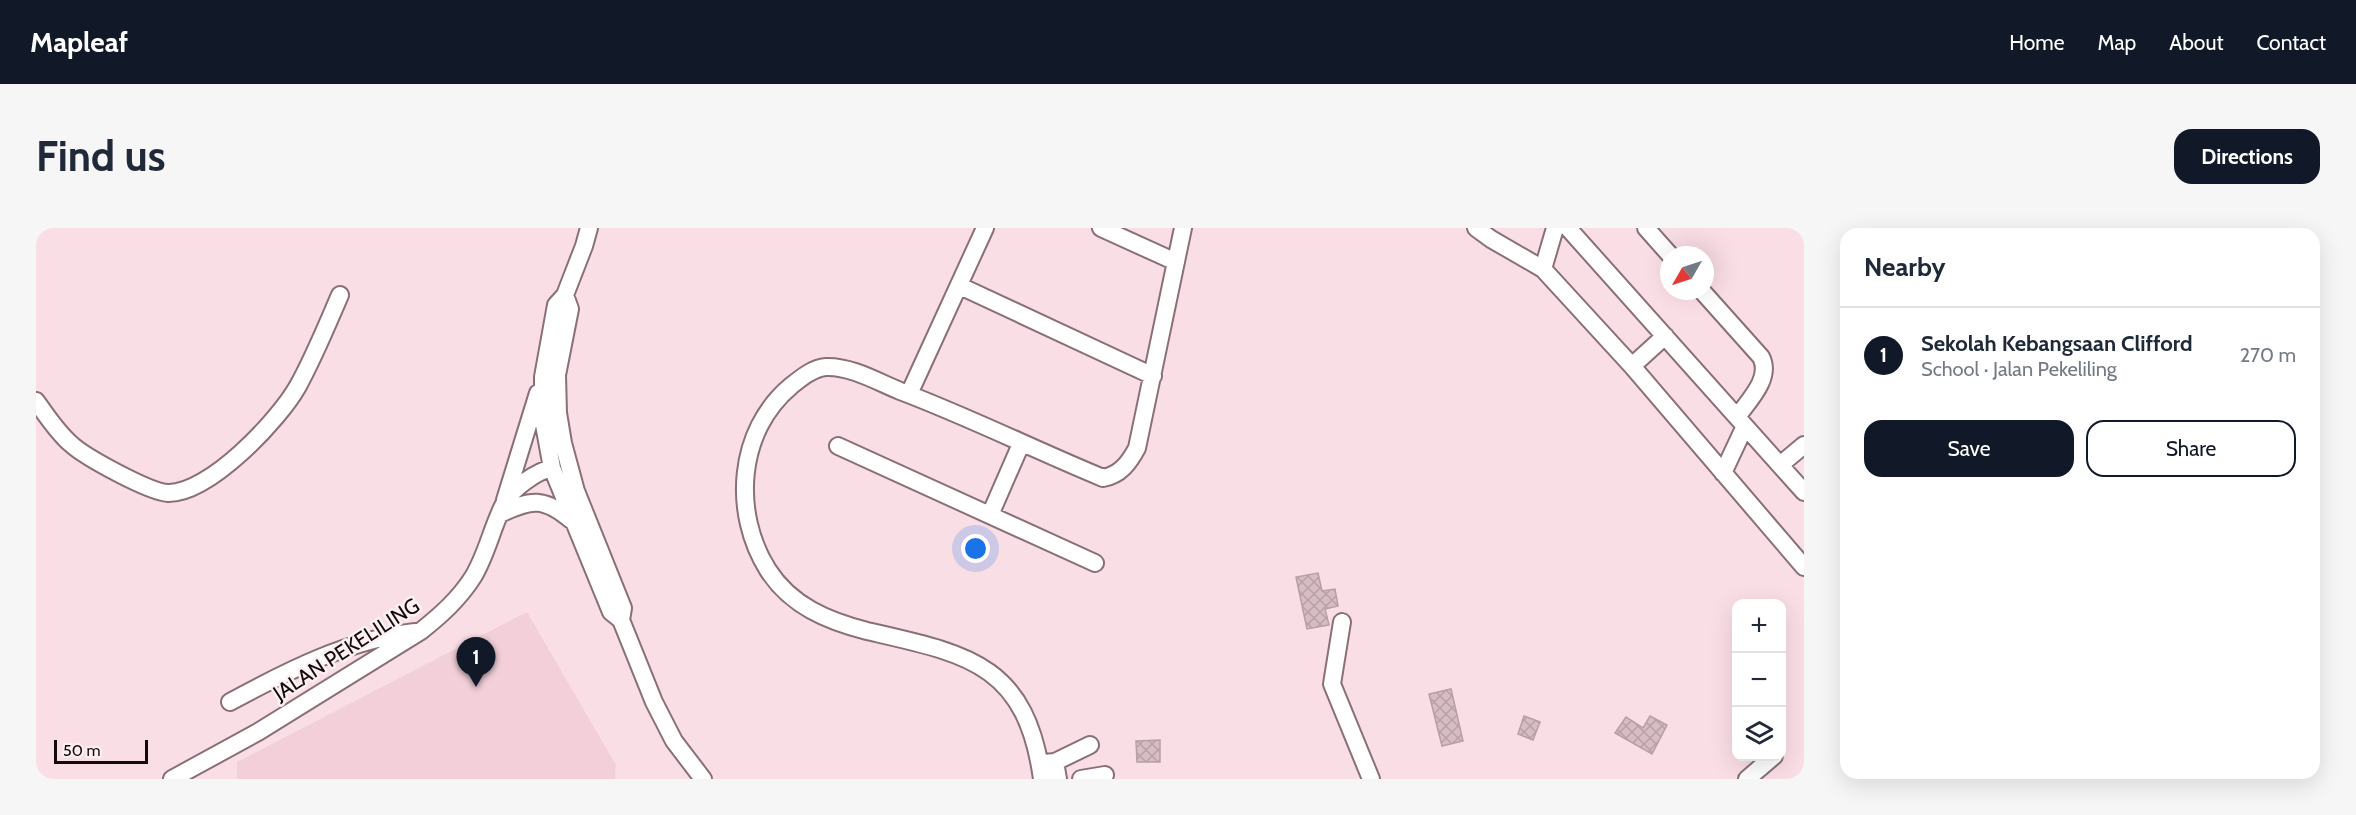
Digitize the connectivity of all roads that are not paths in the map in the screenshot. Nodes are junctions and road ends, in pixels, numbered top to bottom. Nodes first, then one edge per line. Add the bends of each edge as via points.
1 (589, 228) edge
2 (986, 228) edge
3 (1101, 228) edge
4 (1183, 228) edge
5 (1476, 228) edge
6 (1555, 228) edge
7 (1568, 228) edge
8 (1646, 228) edge
9 (1492, 233) edge
10 (1662, 246) edge
11 (1176, 262) junction
12 (1543, 269) junction
13 (960, 286) junction
14 (340, 295) dead end
15 (565, 295) junction
16 (1710, 300) edge
17 (1665, 336) junction
18 (1632, 366) junction
19 (1154, 376) junction
20 (543, 377) junction
21 (909, 394) junction
22 (36, 401) edge
23 (1742, 422) junction
24 (563, 443) junction
25 (1022, 444) junction
26 (1804, 445) edge
27 (838, 446) dead end
28 (1780, 465) junction
29 (552, 468) junction
30 (1723, 473) junction
31 (576, 491) junction
32 (1804, 492) edge
33 (502, 508) junction
34 (990, 515) junction
35 (572, 520) junction
36 (1095, 562) dead end
37 (1804, 565) edge
38 (621, 620) junction
39 (1342, 622) dead end
40 (422, 631) junction
41 (230, 702) dead end
42 (1090, 745) dead end
43 (1768, 761) edge
44 (1046, 768) edge
45 (1105, 775) dead end
46 (172, 779) edge
47 (703, 779) edge
48 (1058, 779) edge
49 (1081, 779) edge
50 (1371, 779) edge
51 (1747, 779) edge

1 - 15 street
2 - 13 street
3 - 11 street
4 - 11 street
5 - 9 street
6 - 12 street
7 - 17 street
8 - 10 street
9 - 12 street
11 - 19 street
12 - 18 street
13 - 19 street
13 - 21 street
14 - 22 street via 320,343 283,408 217,474 185,490 169,493 146,487 80,451
15 - 20 street via 556,305
15 - 24 street via 570,309 557,375
16 - 23 street via 1766,366
17 - 18 street
17 - 23 street
18 - 30 street
19 - 25 street via 1137,448 1130,462 1113,476 1103,478
20 - 29 street via 543,419
20 - 33 street
21 - 25 street
21 - 44 street via 840,368 825,367 814,369 780,396 766,411 748,459 744,490 757,549 784,589 817,615 838,624 939,648 1000,679 1023,711
23 - 28 street
23 - 30 street
24 - 29 street
24 - 31 street
25 - 34 street
26 - 28 street
27 - 34 street
28 - 32 street
29 - 31 street
29 - 33 street, JALAN PEKELILING via 535,475
29 - 35 street
30 - 37 street
31 - 38 street via 623,608
33 - 35 street via 533,502 554,506
33 - 40 street, JALAN PEKELILING via 473,576 460,596
34 - 36 street
35 - 38 street via 611,612
38 - 47 street via 674,741
39 - 50 street via 1332,684
40 - 41 street via 395,634 322,657
40 - 46 street, JALAN PEKELILING via 258,732
42 - 44 street
43 - 51 street
44 - 48 street
45 - 49 street

